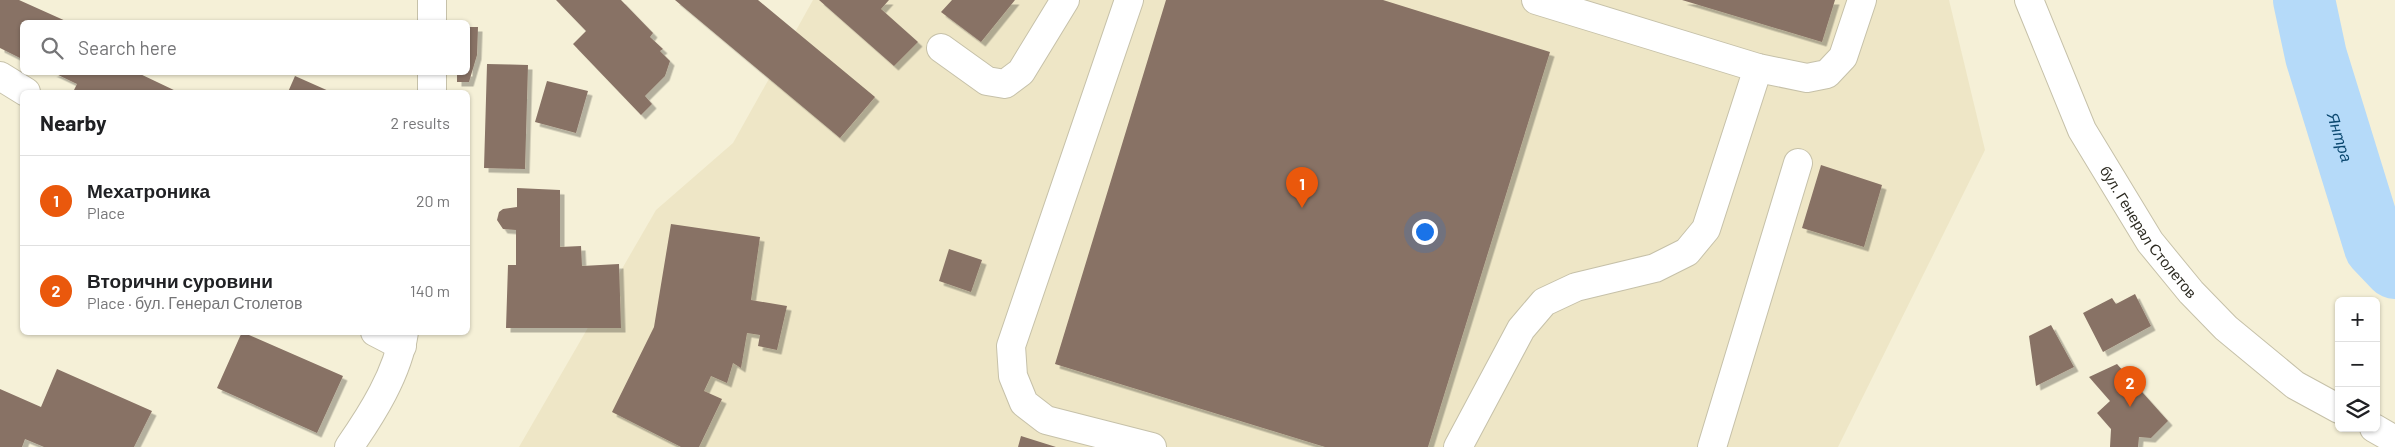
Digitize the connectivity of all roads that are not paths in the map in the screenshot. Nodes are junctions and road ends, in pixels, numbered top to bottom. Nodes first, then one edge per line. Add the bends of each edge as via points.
1 (432, 0) edge
2 (1065, 0) edge
3 (1129, 0) edge
4 (1536, 0) edge
5 (1862, 0) edge
6 (2029, 0) edge
7 (432, 20) edge
8 (941, 48) dead end
9 (1758, 68) junction
10 (432, 75) edge
11 (0, 76) edge
12 (23, 90) edge
13 (432, 90) edge
14 (1798, 164) dead end
15 (387, 335) edge
16 (403, 339) edge
17 (2335, 407) edge
18 (2380, 431) edge
19 (2395, 440) edge
20 (349, 447) edge
21 (1152, 447) edge
22 (1458, 447) edge
23 (1712, 447) edge

1 - 7 street
2 - 8 street via 1022,72 1005,84 987,81
3 - 21 street via 1011,346 1013,376 1024,403 1046,420
4 - 9 street
5 - 9 street via 1843,57 1827,74 1807,78
6 - 17 street, бул. Генерал Столетов via 2082,130 2150,242 2226,328 2295,385
9 - 22 street via 1706,229 1687,252 1655,268 1576,287 1544,302 1521,329
10 - 13 street
11 - 12 street
14 - 23 street
15 - 16 street
16 - 20 street via 374,410
18 - 19 street

